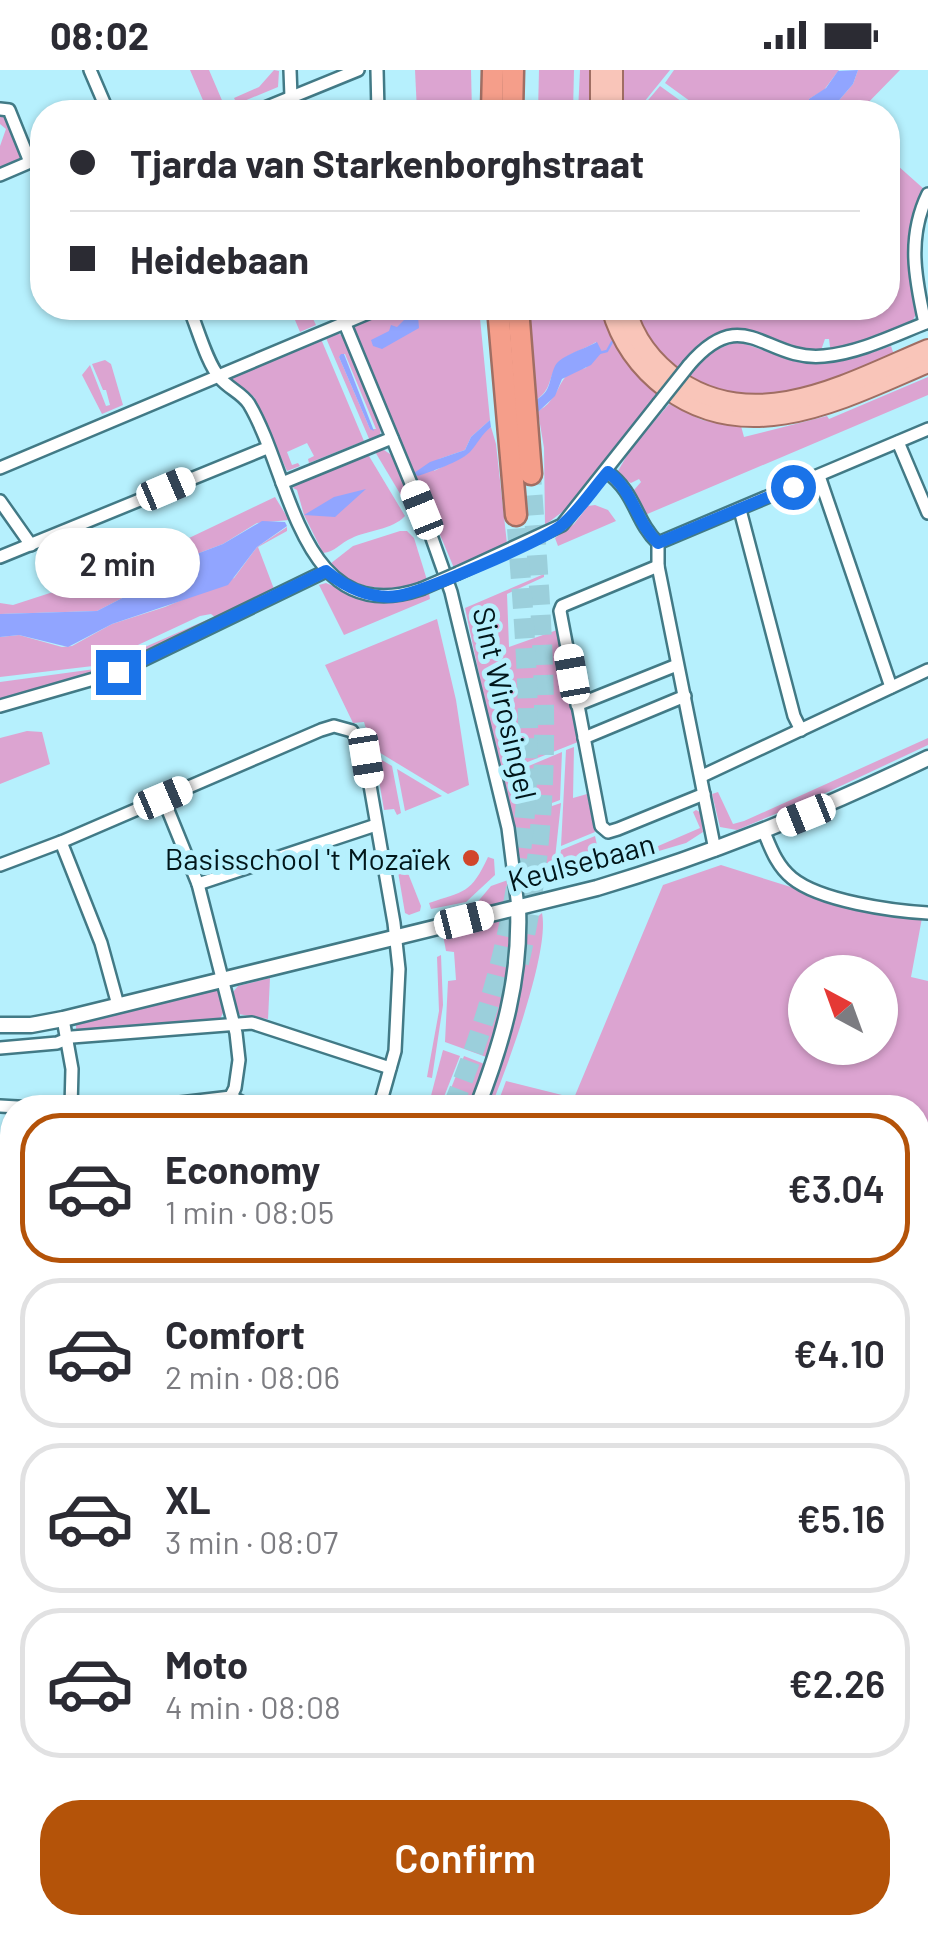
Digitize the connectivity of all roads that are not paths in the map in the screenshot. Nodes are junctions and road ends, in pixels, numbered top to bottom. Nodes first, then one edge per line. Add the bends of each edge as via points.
1 (90, 70) edge
2 (290, 70) edge
3 (358, 70) edge
4 (378, 70) edge
5 (493, 70) edge
6 (512, 70) edge
7 (600, 70) edge
8 (614, 70) edge
9 (291, 98) junction
10 (103, 100) edge
11 (286, 100) edge
12 (378, 100) edge
13 (492, 100) edge
14 (512, 100) edge
15 (600, 100) edge
16 (613, 100) edge
17 (0, 108) edge
18 (30, 149) edge
19 (30, 162) edge
20 (0, 175) edge
21 (928, 194) edge
22 (194, 320) edge
23 (354, 320) edge
24 (499, 320) edge
25 (519, 320) edge
26 (617, 320) edge
27 (631, 320) edge
28 (926, 323) edge
29 (345, 324) junction
30 (928, 349) edge
31 (928, 363) edge
32 (218, 377) junction
33 (928, 429) edge
34 (392, 438) junction
35 (898, 442) junction
36 (267, 448) junction
37 (0, 468) edge
38 (608, 472) junction
39 (531, 474) tunnel mouth
40 (819, 476) junction
41 (282, 483) junction
42 (0, 501) edge
43 (740, 510) junction
44 (928, 513) edge
45 (516, 515) tunnel mouth
46 (658, 543) junction
47 (31, 545) junction
48 (0, 557) edge
49 (658, 566) junction
50 (326, 571) junction
51 (677, 665) junction
52 (928, 670) edge
53 (891, 687) junction
54 (685, 696) junction
55 (578, 705) junction
56 (0, 706) edge
57 (802, 730) junction
58 (584, 738) junction
59 (928, 758) edge
60 (702, 776) junction
61 (704, 794) junction
62 (163, 798) junction
63 (376, 824) junction
64 (764, 832) junction
65 (61, 842) junction
66 (715, 850) junction
67 (0, 865) edge
68 (198, 884) junction
69 (518, 907) junction
70 (928, 913) edge
71 (396, 938) junction
72 (223, 979) junction
73 (118, 1005) junction
74 (63, 1018) junction
75 (234, 1022) junction
76 (0, 1025) edge
77 (68, 1039) junction
78 (0, 1048) edge
79 (390, 1068) junction
80 (71, 1095) edge
81 (230, 1095) edge
82 (383, 1095) edge
83 (482, 1095) edge

1 - 10 street
2 - 9 street
3 - 9 street
4 - 12 street
5 - 13 highway
6 - 14 highway
7 - 15 main road
8 - 16 main road
9 - 11 street
17 - 18 street via 9,110
19 - 20 street
21 - 28 street via 914,243
22 - 32 street
23 - 29 street
24 - 45 highway
25 - 39 highway
26 - 31 main road via 628,348 657,381 690,403 734,417 802,412
27 - 30 main road via 664,369 694,390 736,404 805,398
28 - 38 street, bridge via 824,356 735,335 707,346
29 - 32 street
29 - 34 street, Sint Wirosingel
32 - 36 street via 245,399
32 - 37 street
33 - 35 street
34 - 41 street
34 - 69 street, Sint Wirosingel via 454,604 508,828
35 - 40 street
35 - 44 street
36 - 41 street
36 - 47 street
38 - 46 street via 626,488
38 - 50 street, bridge via 552,532 421,588 398,596 365,593
40 - 43 street
40 - 53 street
41 - 50 street
42 - 47 street
43 - 46 street
43 - 57 street
46 - 49 street
47 - 48 street
49 - 51 street
49 - 55 street via 562,606
50 - 56 street via 118,672
51 - 54 street
51 - 55 street
52 - 53 street
53 - 57 street
54 - 58 street
54 - 60 street
55 - 58 street
57 - 60 street
58 - 61 street via 603,831
59 - 64 street, Keulsebaan
60 - 61 street
61 - 66 street
62 - 63 street via 330,727 347,729 364,752
62 - 65 street
62 - 68 street
63 - 68 street
63 - 71 street
64 - 66 street, Keulsebaan
64 - 70 street via 773,855 804,886
65 - 67 street
65 - 73 street
66 - 69 street, Keulsebaan
68 - 72 street
69 - 71 street, Keulsebaan
69 - 83 street, Sint Wirosingel via 514,994
71 - 72 street, Keulsebaan
71 - 79 street via 399,1024
72 - 73 street, Keulsebaan
72 - 75 street
73 - 74 street, Keulsebaan
74 - 76 street, Keulsebaan
74 - 77 street
75 - 77 street
75 - 79 street
75 - 81 street via 239,1060
77 - 78 street
77 - 80 street
79 - 82 street

